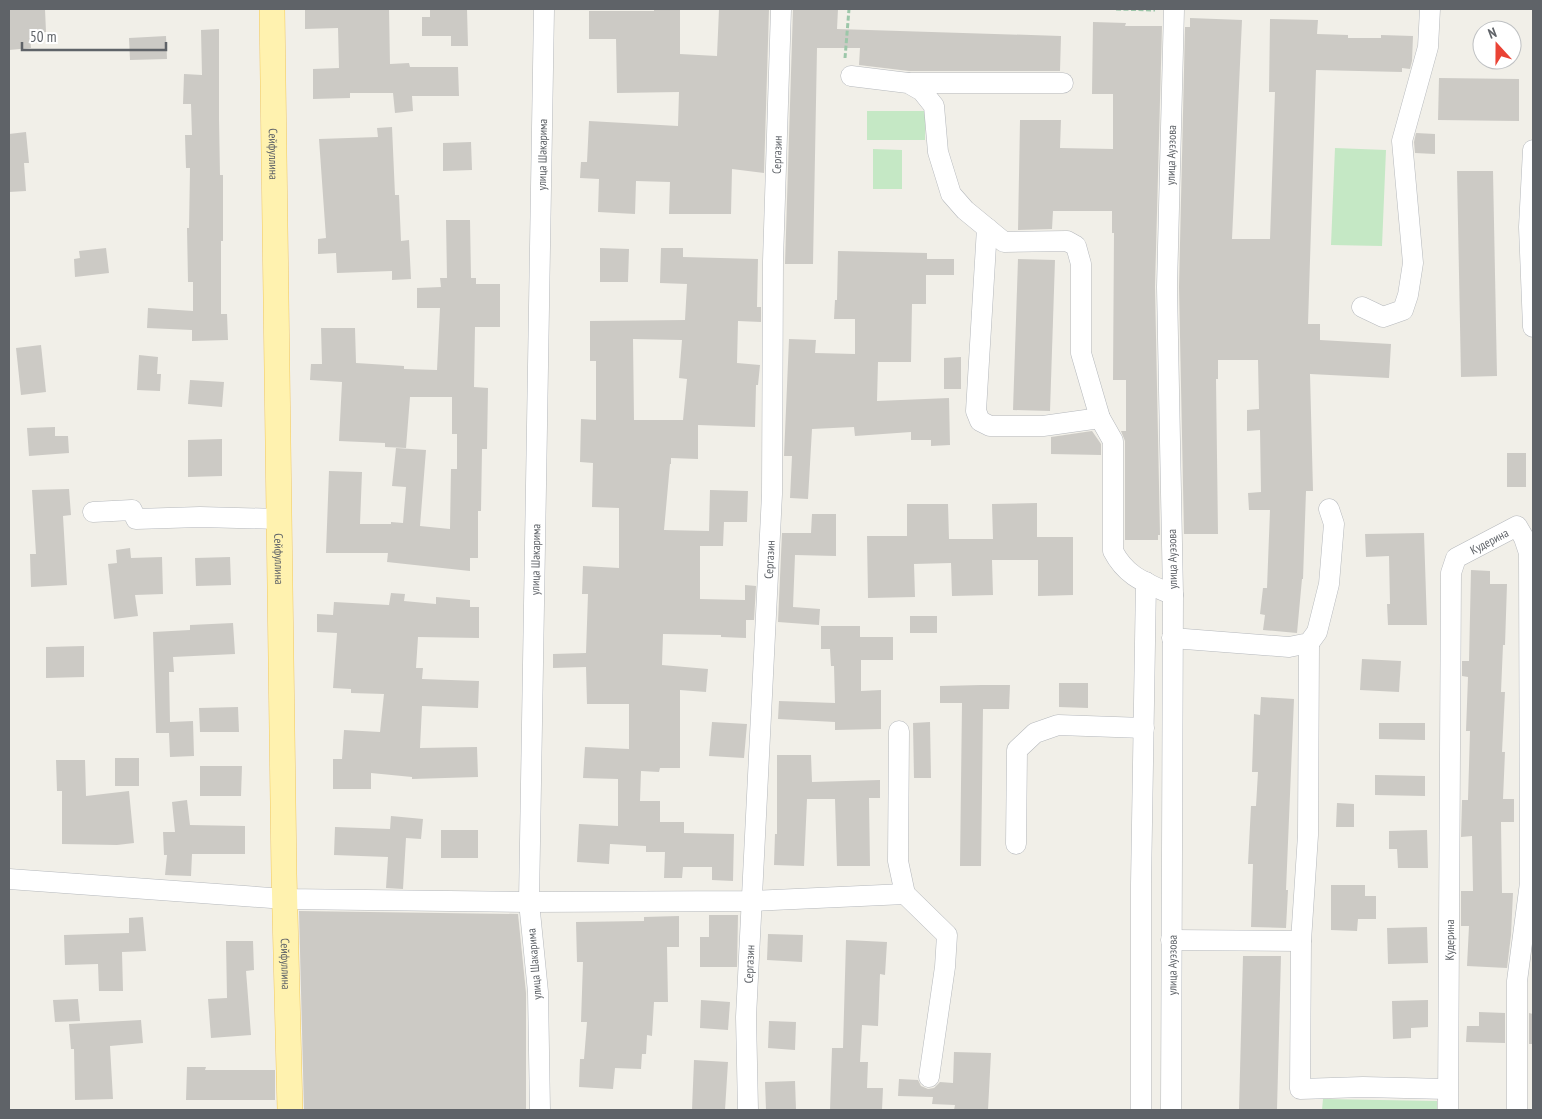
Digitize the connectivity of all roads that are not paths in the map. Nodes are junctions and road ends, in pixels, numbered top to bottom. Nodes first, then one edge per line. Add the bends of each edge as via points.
1 (272, 9) edge
2 (544, 9) edge
3 (781, 9) edge
4 (1430, 9) edge
5 (1174, 10) edge
6 (851, 76) road end
7 (908, 83) junction
8 (1063, 83) dead end
9 (1533, 150) edge
10 (987, 228) junction
11 (1362, 307) dead end
12 (1533, 327) edge
13 (1100, 418) junction
14 (1329, 509) dead end
15 (93, 512) dead end
16 (279, 519) junction
17 (1525, 521) edge
18 (1146, 582) junction
19 (1173, 595) junction
20 (1172, 638) junction
21 (1309, 643) junction
22 (1144, 728) junction
23 (899, 731) dead end
24 (1016, 844) dead end
25 (9, 879) edge
26 (1531, 883) edge
27 (905, 894) junction
28 (285, 899) junction
29 (752, 901) junction
30 (529, 902) junction
31 (1171, 940) junction
32 (1301, 942) junction
33 (929, 1077) dead end
34 (1446, 1089) junction
35 (290, 1110) edge
36 (540, 1110) edge
37 (748, 1110) edge
38 (1141, 1110) edge
39 (1171, 1110) edge
40 (1448, 1110) edge
41 (1517, 1110) edge

1 - 16 main road, Сейфуллина
2 - 30 street, улица Шакарима
3 - 29 street, Сергазин via 773,261 772,494
4 - 11 street via 1428,47 1402,141 1413,263 1408,295 1403,310 1384,317
5 - 19 street, улица Ауэзова via 1167,286
6 - 7 street
7 - 8 street
7 - 10 street via 922,91 934,106 938,152 951,194
9 - 12 street via 1529,227
10 - 13 street via 1004,242 1067,241 1076,246 1081,264 1081,353
10 - 13 street via 976,411 980,421 990,426 1044,426
13 - 18 street via 1113,440 1113,551 1126,571
14 - 21 street via 1334,524 1329,584 1317,632
15 - 16 street via 132,510 136,527 200,517
16 - 28 main road, Сейфуллина
17 - 26 street, Кудерина
17 - 34 street, Кудерина via 1456,558 1451,573
18 - 19 street
18 - 22 street
19 - 20 street, улица Ауэзова
20 - 21 street via 1289,647
20 - 31 street, улица Ауэзова
21 - 32 street via 1308,835
22 - 24 street via 1058,725 1035,733 1016,750
22 - 38 street
23 - 27 street via 898,861
25 - 28 street
26 - 41 street, Кудерина via 1517,981
27 - 29 street
27 - 33 street via 947,935
28 - 30 street
28 - 35 main road, Сейфуллина
29 - 30 street
29 - 37 street, Сергазин via 746,1017
30 - 36 street, улица Шакарима via 538,992
31 - 32 street
31 - 39 street, улица Ауэзова
32 - 34 street via 1300,1089
34 - 40 street, Кудерина

